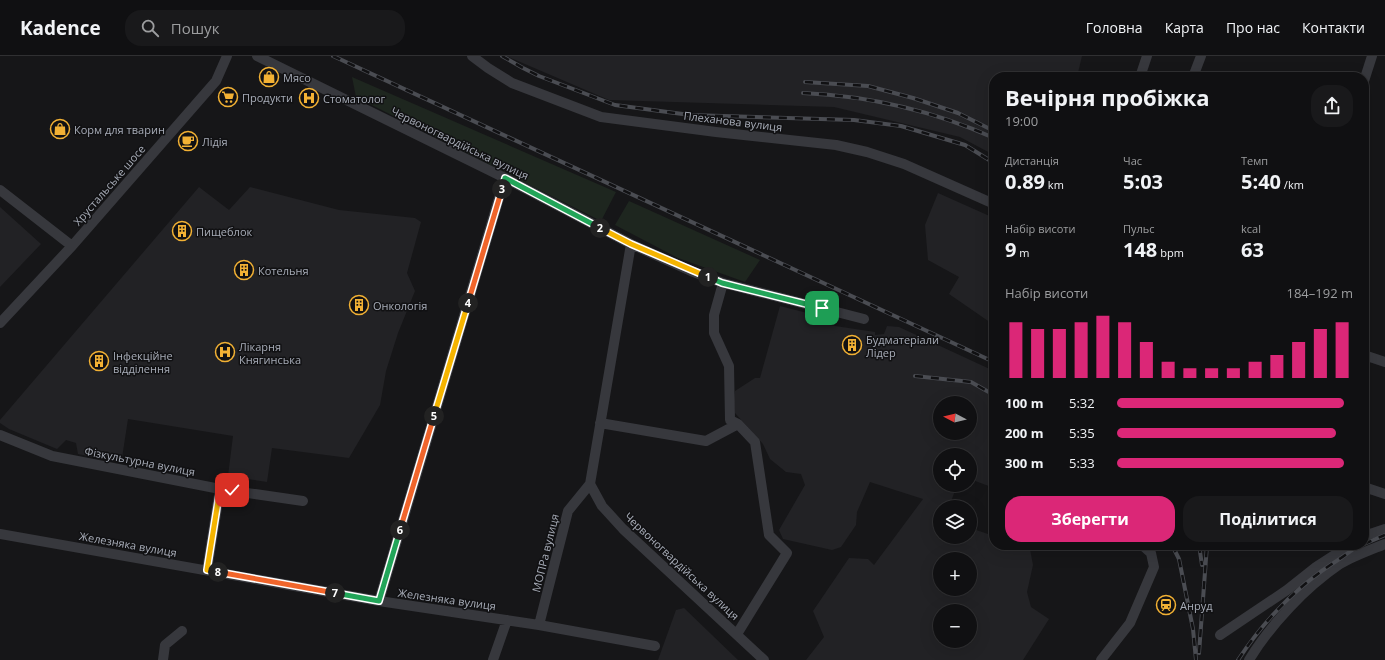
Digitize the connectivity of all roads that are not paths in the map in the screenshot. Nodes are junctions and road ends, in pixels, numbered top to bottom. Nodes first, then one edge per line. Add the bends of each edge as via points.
1 (227, 56) edge
2 (257, 56) edge
3 (472, 56) edge
4 (1147, 56) edge
5 (1201, 56) edge
6 (1372, 56) edge
7 (1142, 72) edge
8 (1195, 72) edge
9 (1367, 72) edge
10 (505, 178) junction
11 (0, 190) edge
12 (989, 202) edge
13 (631, 244) junction
14 (72, 246) junction
15 (722, 283) junction
16 (864, 318) dead end
17 (0, 323) edge
18 (1369, 356) edge
19 (1385, 362) edge
20 (600, 423) junction
21 (738, 424) junction
22 (0, 435) edge
23 (590, 484) junction
24 (220, 489) junction
25 (1369, 489) edge
26 (1385, 494) edge
27 (303, 501) dead end
28 (1385, 529) edge
29 (0, 534) edge
30 (1369, 534) edge
31 (1385, 544) edge
32 (1148, 550) edge
33 (1342, 550) edge
34 (207, 570) junction
35 (379, 601) junction
36 (507, 620) junction
37 (539, 625) junction
38 (182, 631) dead end
39 (737, 634) junction
40 (1220, 635) dead end
41 (655, 646) dead end
42 (163, 660) edge
43 (493, 660) edge
44 (764, 660) edge
45 (1101, 660) edge
46 (1249, 660) edge

1 - 14 street, Хрустальське шосе via 216,81
2 - 10 street, Червоногвардійська вулиця
3 - 12 street, Плеханова вулиця via 512,82 601,117 836,145 904,164
4 - 7 street
5 - 8 street
6 - 9 street
10 - 13 street, Червоногвардійська вулиця
10 - 35 street
11 - 14 street
13 - 15 street, Червоногвардійська вулиця
13 - 20 street, МОПРа вулиця
14 - 17 street, Хрустальське шосе
15 - 16 street, Червоногвардійська вулиця
15 - 21 street via 714,315 714,333 729,366 730,420
18 - 19 street
20 - 21 street via 706,441
20 - 23 street, МОПРа вулиця
21 - 39 street via 755,442 769,535 787,553
22 - 24 street, Фізкультурна вулиця via 52,456
23 - 37 street, МОПРа вулиця via 568,511
23 - 39 street, Червоногвардійська вулиця via 602,506 623,529
24 - 27 street, Фізкультурна вулиця
24 - 34 street
25 - 26 street
28 - 30 street
29 - 34 street, Железняка вулиця
31 - 46 street via 1341,564 1308,589 1287,611
32 - 45 street via 1151,553 1154,567 1130,623
33 - 40 street
34 - 35 street, Железняка вулиця
35 - 36 street, Железняка вулиця
36 - 37 street, Железняка вулиця
36 - 43 street
37 - 41 street, Железняка вулиця
38 - 42 street via 165,645
39 - 44 street, Червоногвардійська вулиця

